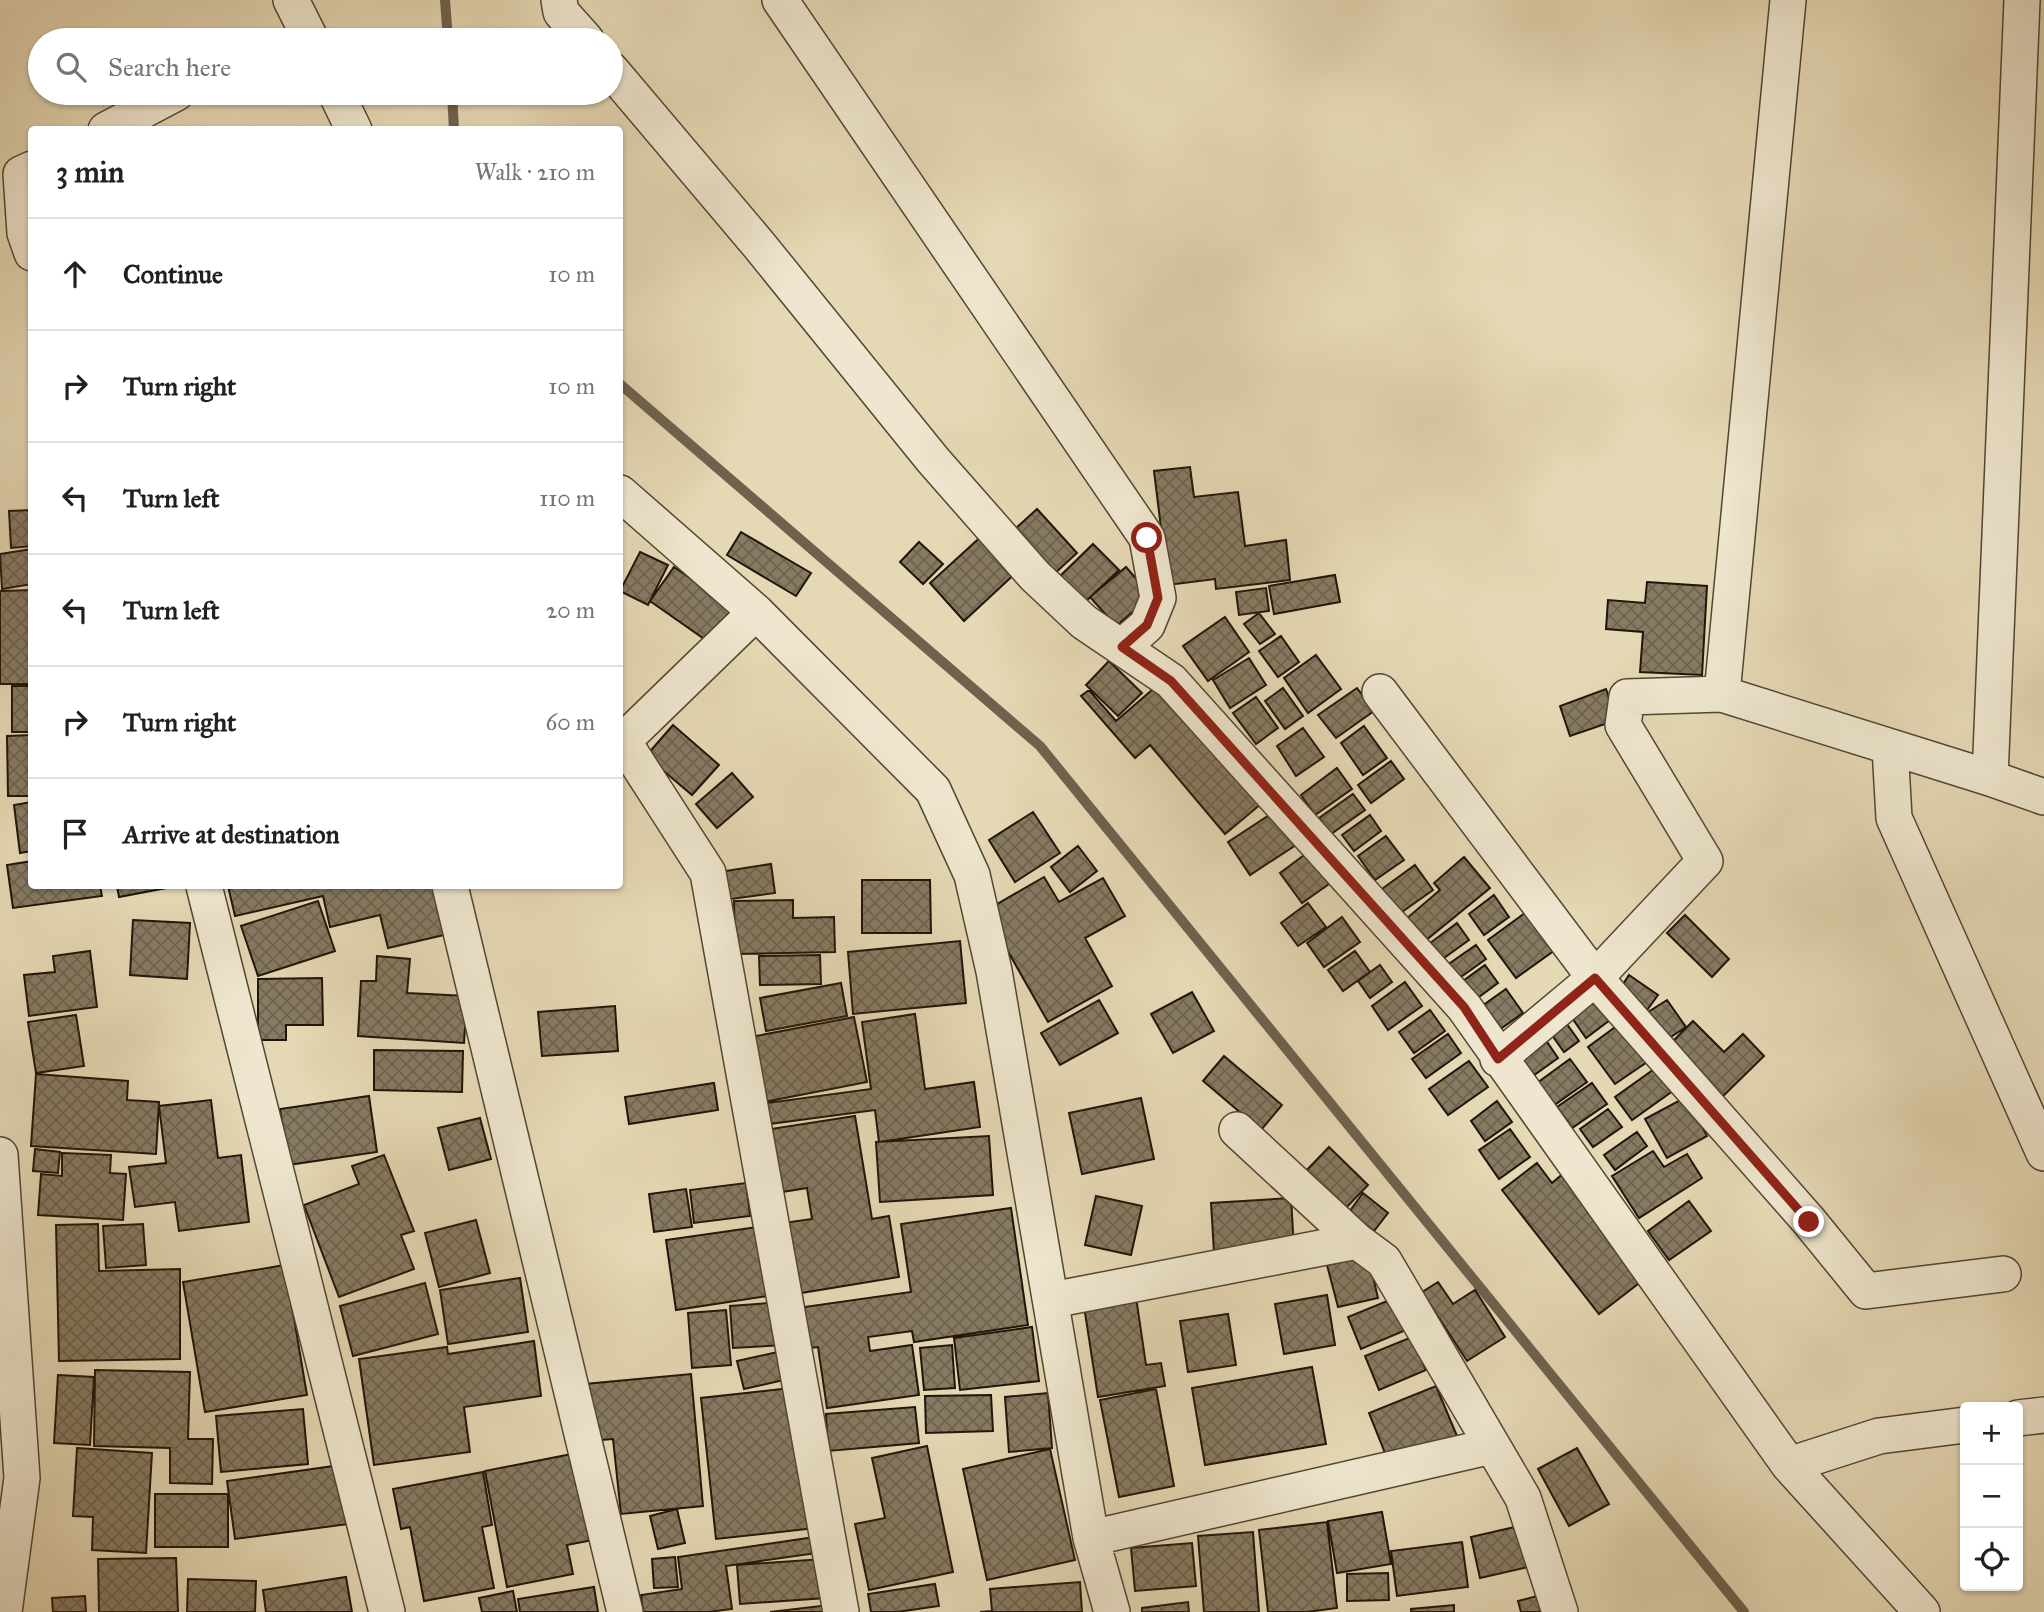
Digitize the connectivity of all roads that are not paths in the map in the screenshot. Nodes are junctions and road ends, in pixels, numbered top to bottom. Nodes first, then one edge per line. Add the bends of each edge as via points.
1 (559, 0) edge
2 (780, 0) edge
3 (1787, 0) edge
4 (2022, 0) edge
5 (575, 28) edge
6 (623, 84) edge
7 (153, 105) edge
8 (342, 105) edge
9 (114, 126) edge
10 (352, 126) edge
11 (28, 171) edge
12 (28, 242) edge
13 (623, 496) edge
14 (756, 612) junction
15 (1122, 647) junction
16 (1380, 692) dead end
17 (1722, 694) junction
18 (1890, 747) junction
19 (1990, 778) junction
20 (2044, 797) edge
21 (205, 889) edge
22 (451, 889) edge
23 (1595, 978) junction
24 (1498, 1059) junction
25 (1237, 1130) dead end
26 (2044, 1153) edge
27 (0, 1155) edge
28 (1357, 1241) junction
29 (2003, 1274) dead end
30 (1052, 1300) junction
31 (2044, 1415) edge
32 (2023, 1417) edge
33 (1960, 1426) edge
34 (1492, 1446) junction
35 (1789, 1465) junction
36 (1091, 1538) junction
37 (4, 1612) edge
38 (387, 1612) edge
39 (625, 1612) edge
40 (841, 1612) edge
41 (1112, 1612) edge
42 (1560, 1612) edge
43 (1922, 1612) edge

1 - 5 street via 561,12
2 - 15 street via 1147,538 1158,598 1147,625
3 - 17 street
4 - 19 street
6 - 15 street via 933,460 1035,576 1084,622
7 - 9 street
8 - 10 street
11 - 12 street via 21,174
13 - 14 street
14 - 30 street via 933,790 972,875 994,971
14 - 40 street via 623,741 708,873
15 - 24 street via 1171,681 1464,1007
16 - 23 street
17 - 18 street
17 - 23 street via 1627,697 1623,725 1706,861
18 - 19 street
18 - 26 street via 1894,818
19 - 20 street
21 - 38 street
22 - 39 street
23 - 24 street
23 - 29 street via 1866,1291
24 - 35 street
25 - 28 street
27 - 37 street via 22,1478
28 - 30 street
28 - 34 street via 1384,1261
30 - 36 street
31 - 32 street
33 - 35 street via 1879,1436
34 - 36 street
34 - 42 street via 1523,1498
35 - 43 street
36 - 41 street

